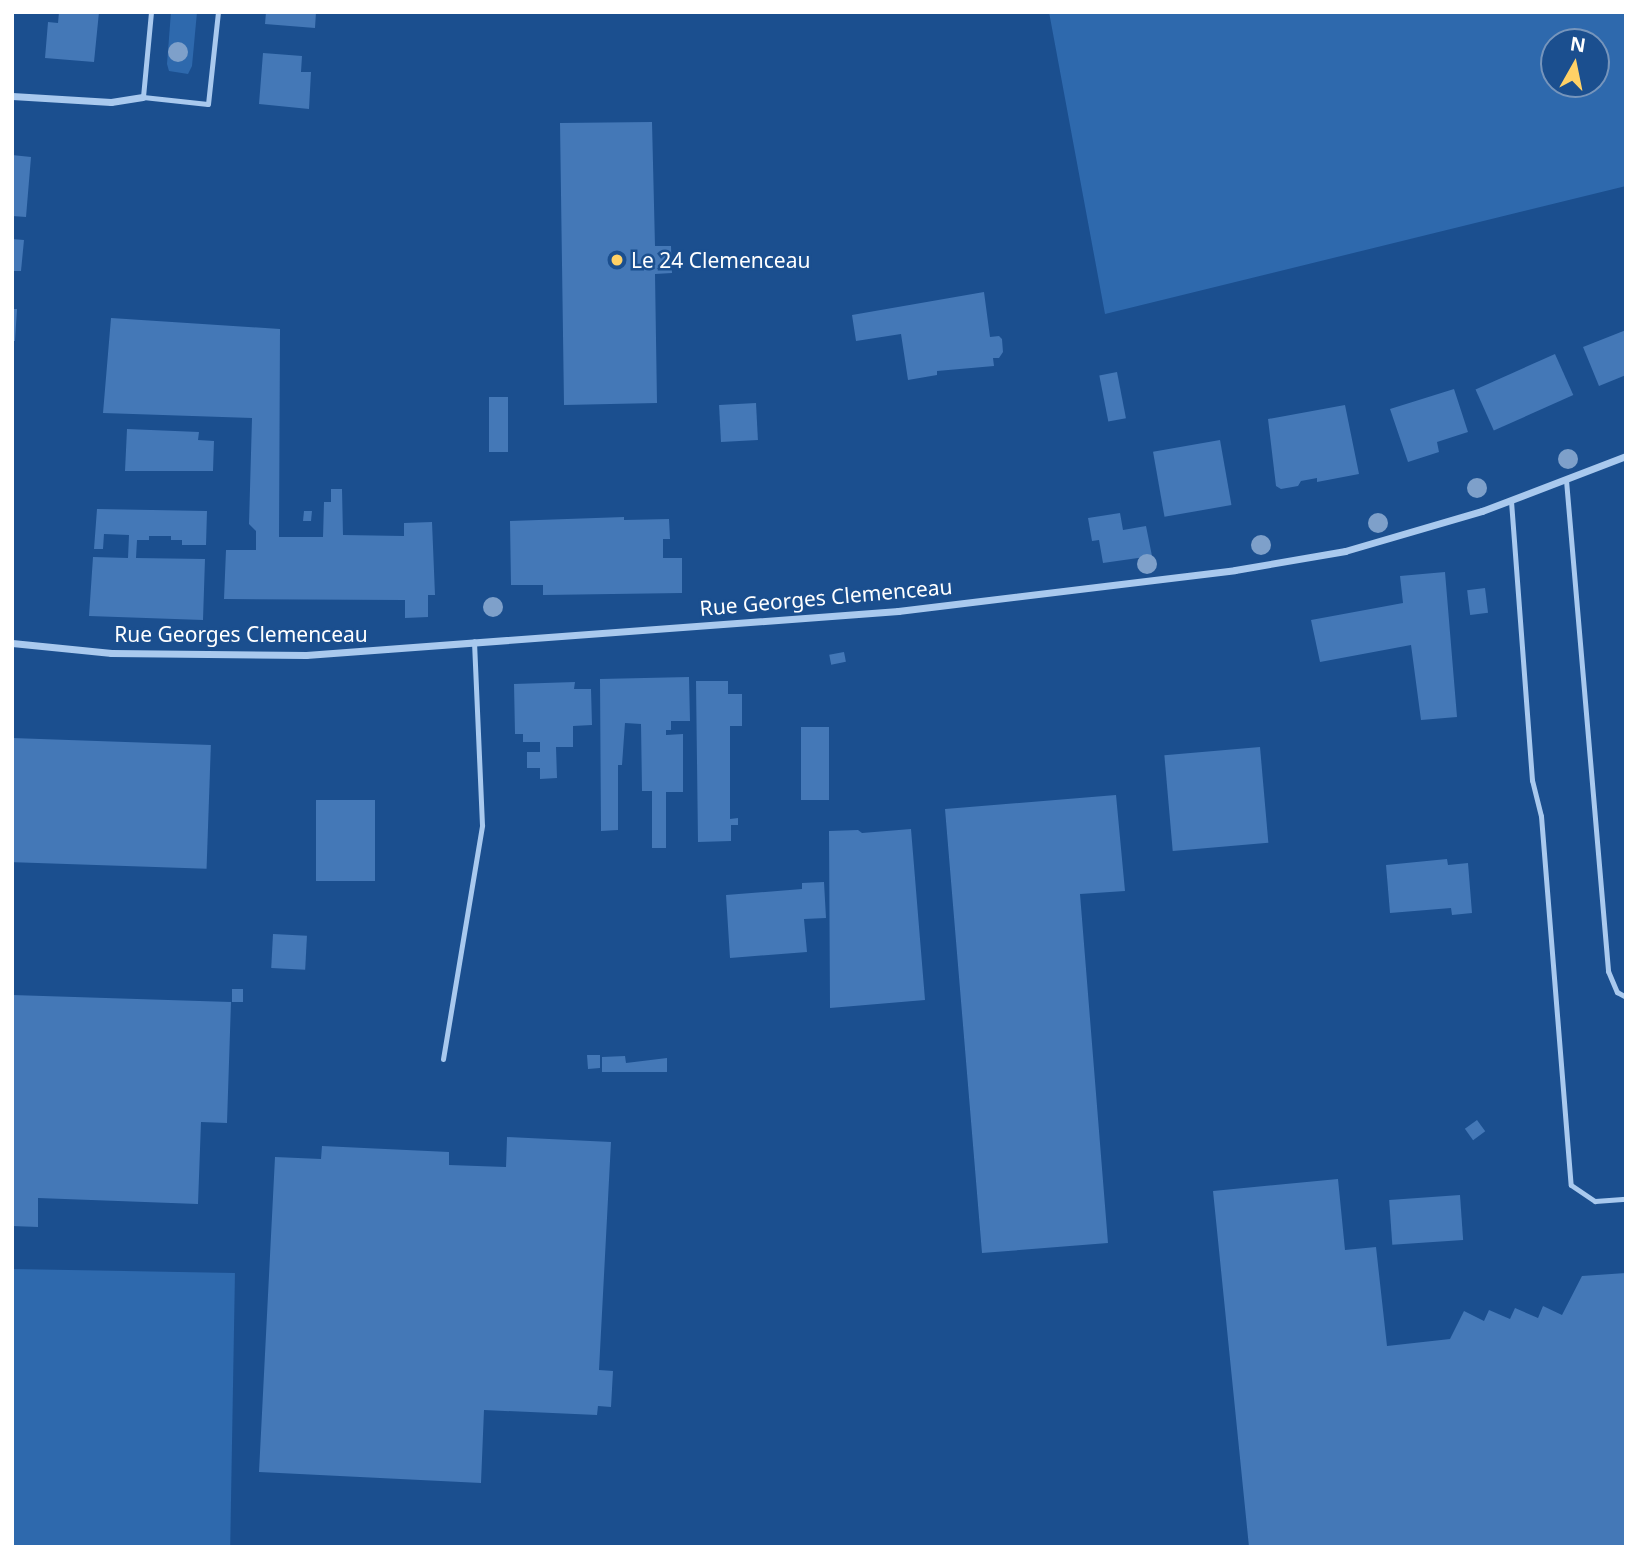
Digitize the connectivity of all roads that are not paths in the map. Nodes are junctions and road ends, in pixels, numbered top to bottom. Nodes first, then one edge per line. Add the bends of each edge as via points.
1 (151, 12) edge
2 (218, 12) edge
3 (12, 96) edge
4 (143, 97) junction
5 (1626, 456) edge
6 (1566, 480) junction
7 (1511, 501) junction
8 (474, 641) junction
9 (12, 643) edge
10 (1626, 997) edge
11 (443, 1059) dead end
12 (1626, 1199) edge

1 - 4 lane
2 - 4 lane via 208,104
3 - 4 street via 111,102
5 - 6 street, Rue Georges Clemenceau
6 - 7 street, Rue Georges Clemenceau
6 - 10 lane via 1608,971 1617,992
7 - 8 street, Rue Georges Clemenceau via 1345,551 1235,570 898,611
7 - 12 lane via 1532,780 1541,816 1572,1185 1595,1201
8 - 9 street, Rue Georges Clemenceau via 275,656 111,653
8 - 11 lane via 482,825

